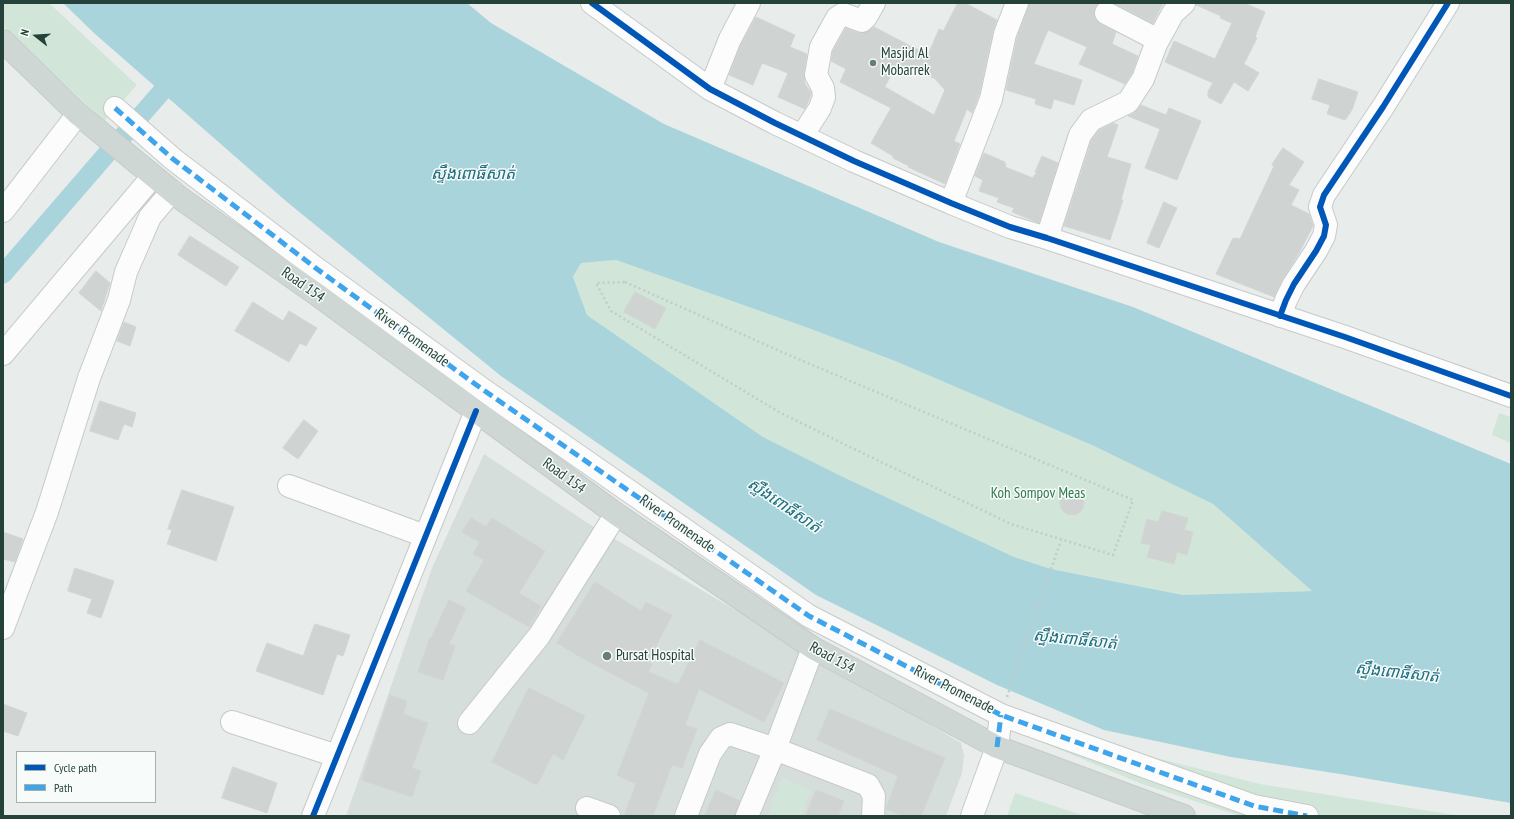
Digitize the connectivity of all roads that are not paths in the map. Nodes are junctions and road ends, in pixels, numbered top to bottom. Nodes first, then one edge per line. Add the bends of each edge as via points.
1 (592, 3) edge
2 (749, 3) edge
3 (874, 3) edge
4 (1017, 3) edge
5 (1184, 3) edge
6 (1448, 3) edge
7 (1106, 13) dead end
8 (1158, 40) junction
9 (3, 41) edge
10 (710, 89) junction
11 (116, 110) dead end
12 (78, 114) junction
13 (802, 136) junction
14 (153, 176) junction
15 (172, 192) junction
16 (951, 203) junction
17 (3, 211) edge
18 (1047, 238) junction
19 (1280, 316) junction
20 (3, 354) edge
21 (1511, 396) edge
22 (476, 411) junction
23 (289, 486) dead end
24 (616, 514) junction
25 (426, 536) junction
26 (3, 628) edge
27 (813, 648) junction
28 (1003, 708) junction
29 (232, 722) dead end
30 (469, 723) dead end
31 (997, 746) junction
32 (775, 749) junction
33 (337, 756) junction
34 (587, 808) dead end
35 (313, 816) edge
36 (609, 816) edge
37 (686, 816) edge
38 (747, 816) edge
39 (873, 816) edge
40 (972, 816) edge
41 (1184, 816) edge
42 (1307, 816) edge

1 - 10 street
2 - 10 street via 730,39
3 - 13 street via 862,21 843,14 837,18 821,47 816,75 823,88 824,97
4 - 16 street via 1005,34 991,99
5 - 8 street via 1173,13
6 - 19 street via 1324,195 1320,207 1326,225 1324,236 1294,284
7 - 8 street
8 - 18 street via 1143,79 1128,102 1091,120 1080,135
9 - 12 main road, Road 154
10 - 13 street
11 - 28 street, River Promenade via 163,150 317,268 482,389 809,616
12 - 14 main road, Road 154
12 - 17 street
13 - 16 street
14 - 15 main road, Road 154
14 - 20 street
15 - 22 main road, Road 154
15 - 26 street via 150,217 126,272 119,300 89,378 47,512
16 - 18 street via 1010,227
18 - 19 street
19 - 21 street
22 - 24 main road, Road 154
22 - 25 street
23 - 25 street
24 - 27 main road, Road 154
24 - 30 street via 538,636
25 - 33 street
27 - 31 main road, Road 154
27 - 32 street
28 - 31 street
28 - 42 street, River Promenade via 1254,806
29 - 33 street
31 - 40 street
31 - 41 main road, Road 154
32 - 37 street via 730,734 721,738 710,754
32 - 38 street
32 - 39 street via 868,785 874,796
33 - 35 street
34 - 36 street

